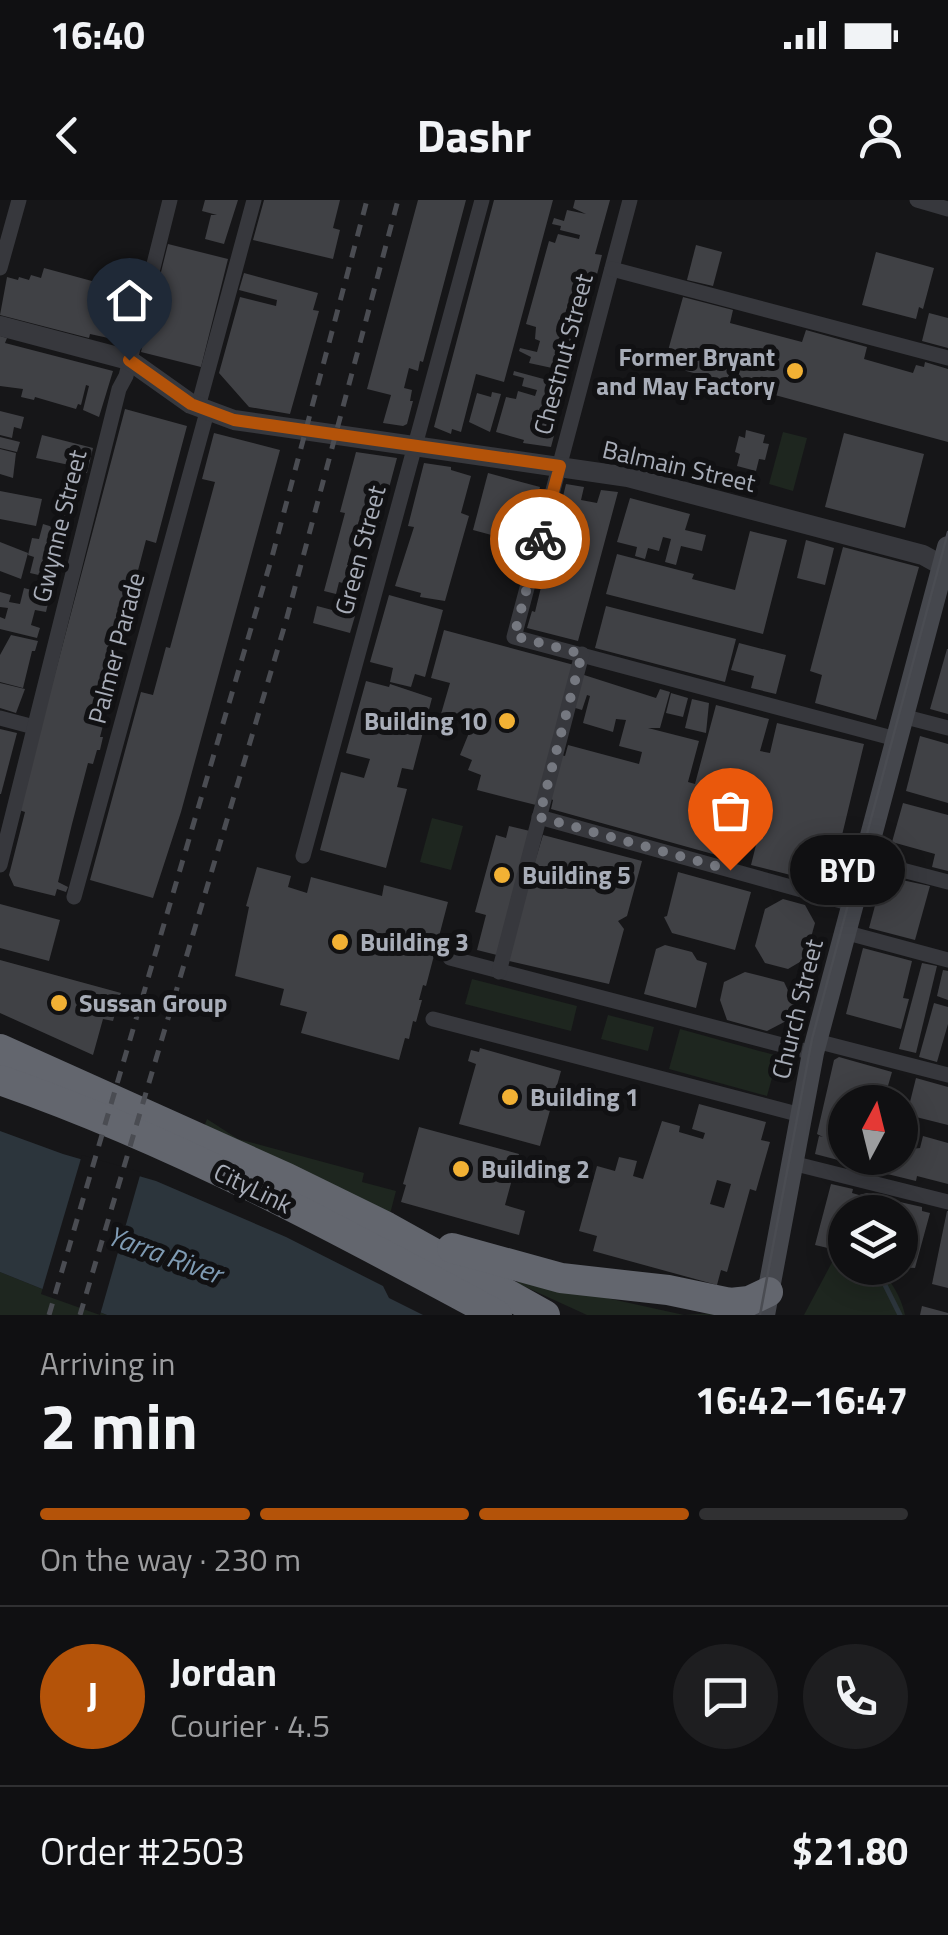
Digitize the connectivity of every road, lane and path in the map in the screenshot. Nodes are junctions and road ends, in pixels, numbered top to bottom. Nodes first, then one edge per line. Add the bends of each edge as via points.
1 (19, 200) edge
2 (170, 200) edge
3 (254, 200) edge
4 (482, 200) edge
5 (630, 200) edge
6 (916, 200) edge
7 (948, 209) edge
8 (0, 268) edge
9 (612, 269) junction
10 (0, 326) edge
11 (948, 358) edge
12 (129, 360) junction
13 (203, 410) junction
14 (414, 446) junction
15 (560, 466) junction
16 (946, 560) edge
17 (582, 654) junction
18 (902, 716) junction
19 (0, 718) edge
20 (34, 727) junction
21 (948, 728) edge
22 (896, 740) junction
23 (539, 817) junction
24 (303, 856) dead end
25 (864, 860) junction
26 (0, 865) edge
27 (948, 882) edge
28 (74, 897) dead end
29 (852, 904) junction
30 (844, 932) junction
31 (450, 958) dead end
32 (948, 960) edge
33 (500, 972) junction
34 (433, 1019) dead end
35 (814, 1047) junction
36 (0, 1049) edge
37 (948, 1075) edge
38 (0, 1080) edge
39 (801, 1115) junction
40 (792, 1163) junction
41 (948, 1202) edge
42 (387, 1227) junction
43 (766, 1304) edge
44 (497, 1315) edge
45 (545, 1315) edge

1 - 8 street
2 - 12 street, Gwynne Street
3 - 13 street, Palmer Parade
4 - 14 street, Green Street
5 - 9 street, Chestnut Street
6 - 7 street
9 - 11 street
9 - 15 street, Chestnut Street
10 - 12 street, Balmain Street
12 - 13 street, Balmain Street
12 - 20 street, Gwynne Street
13 - 14 street, Balmain Street
13 - 28 street, Palmer Parade
14 - 15 street, Balmain Street
14 - 24 street, Green Street
15 - 16 street, Balmain Street via 660,485
15 - 17 street, Chestnut Street via 514,636
16 - 18 main road, Church Street
17 - 22 street
17 - 23 street
18 - 21 street
18 - 22 main road, Church Street
19 - 20 street
20 - 26 street, Gwynne Street
22 - 25 main road, Church Street
23 - 29 street
23 - 33 street
25 - 27 street
25 - 29 main road, Church Street
29 - 30 main road, Church Street
30 - 32 street
30 - 35 main road, Church Street
31 - 33 street
33 - 35 street
34 - 39 street
35 - 37 street
35 - 39 main road, Church Street
36 - 42 highway
38 - 44 highway, CityLink via 244,1183
39 - 40 main road, Church Street
40 - 41 street
40 - 43 main road, Church Street
42 - 43 highway via 581,1282
42 - 45 highway

